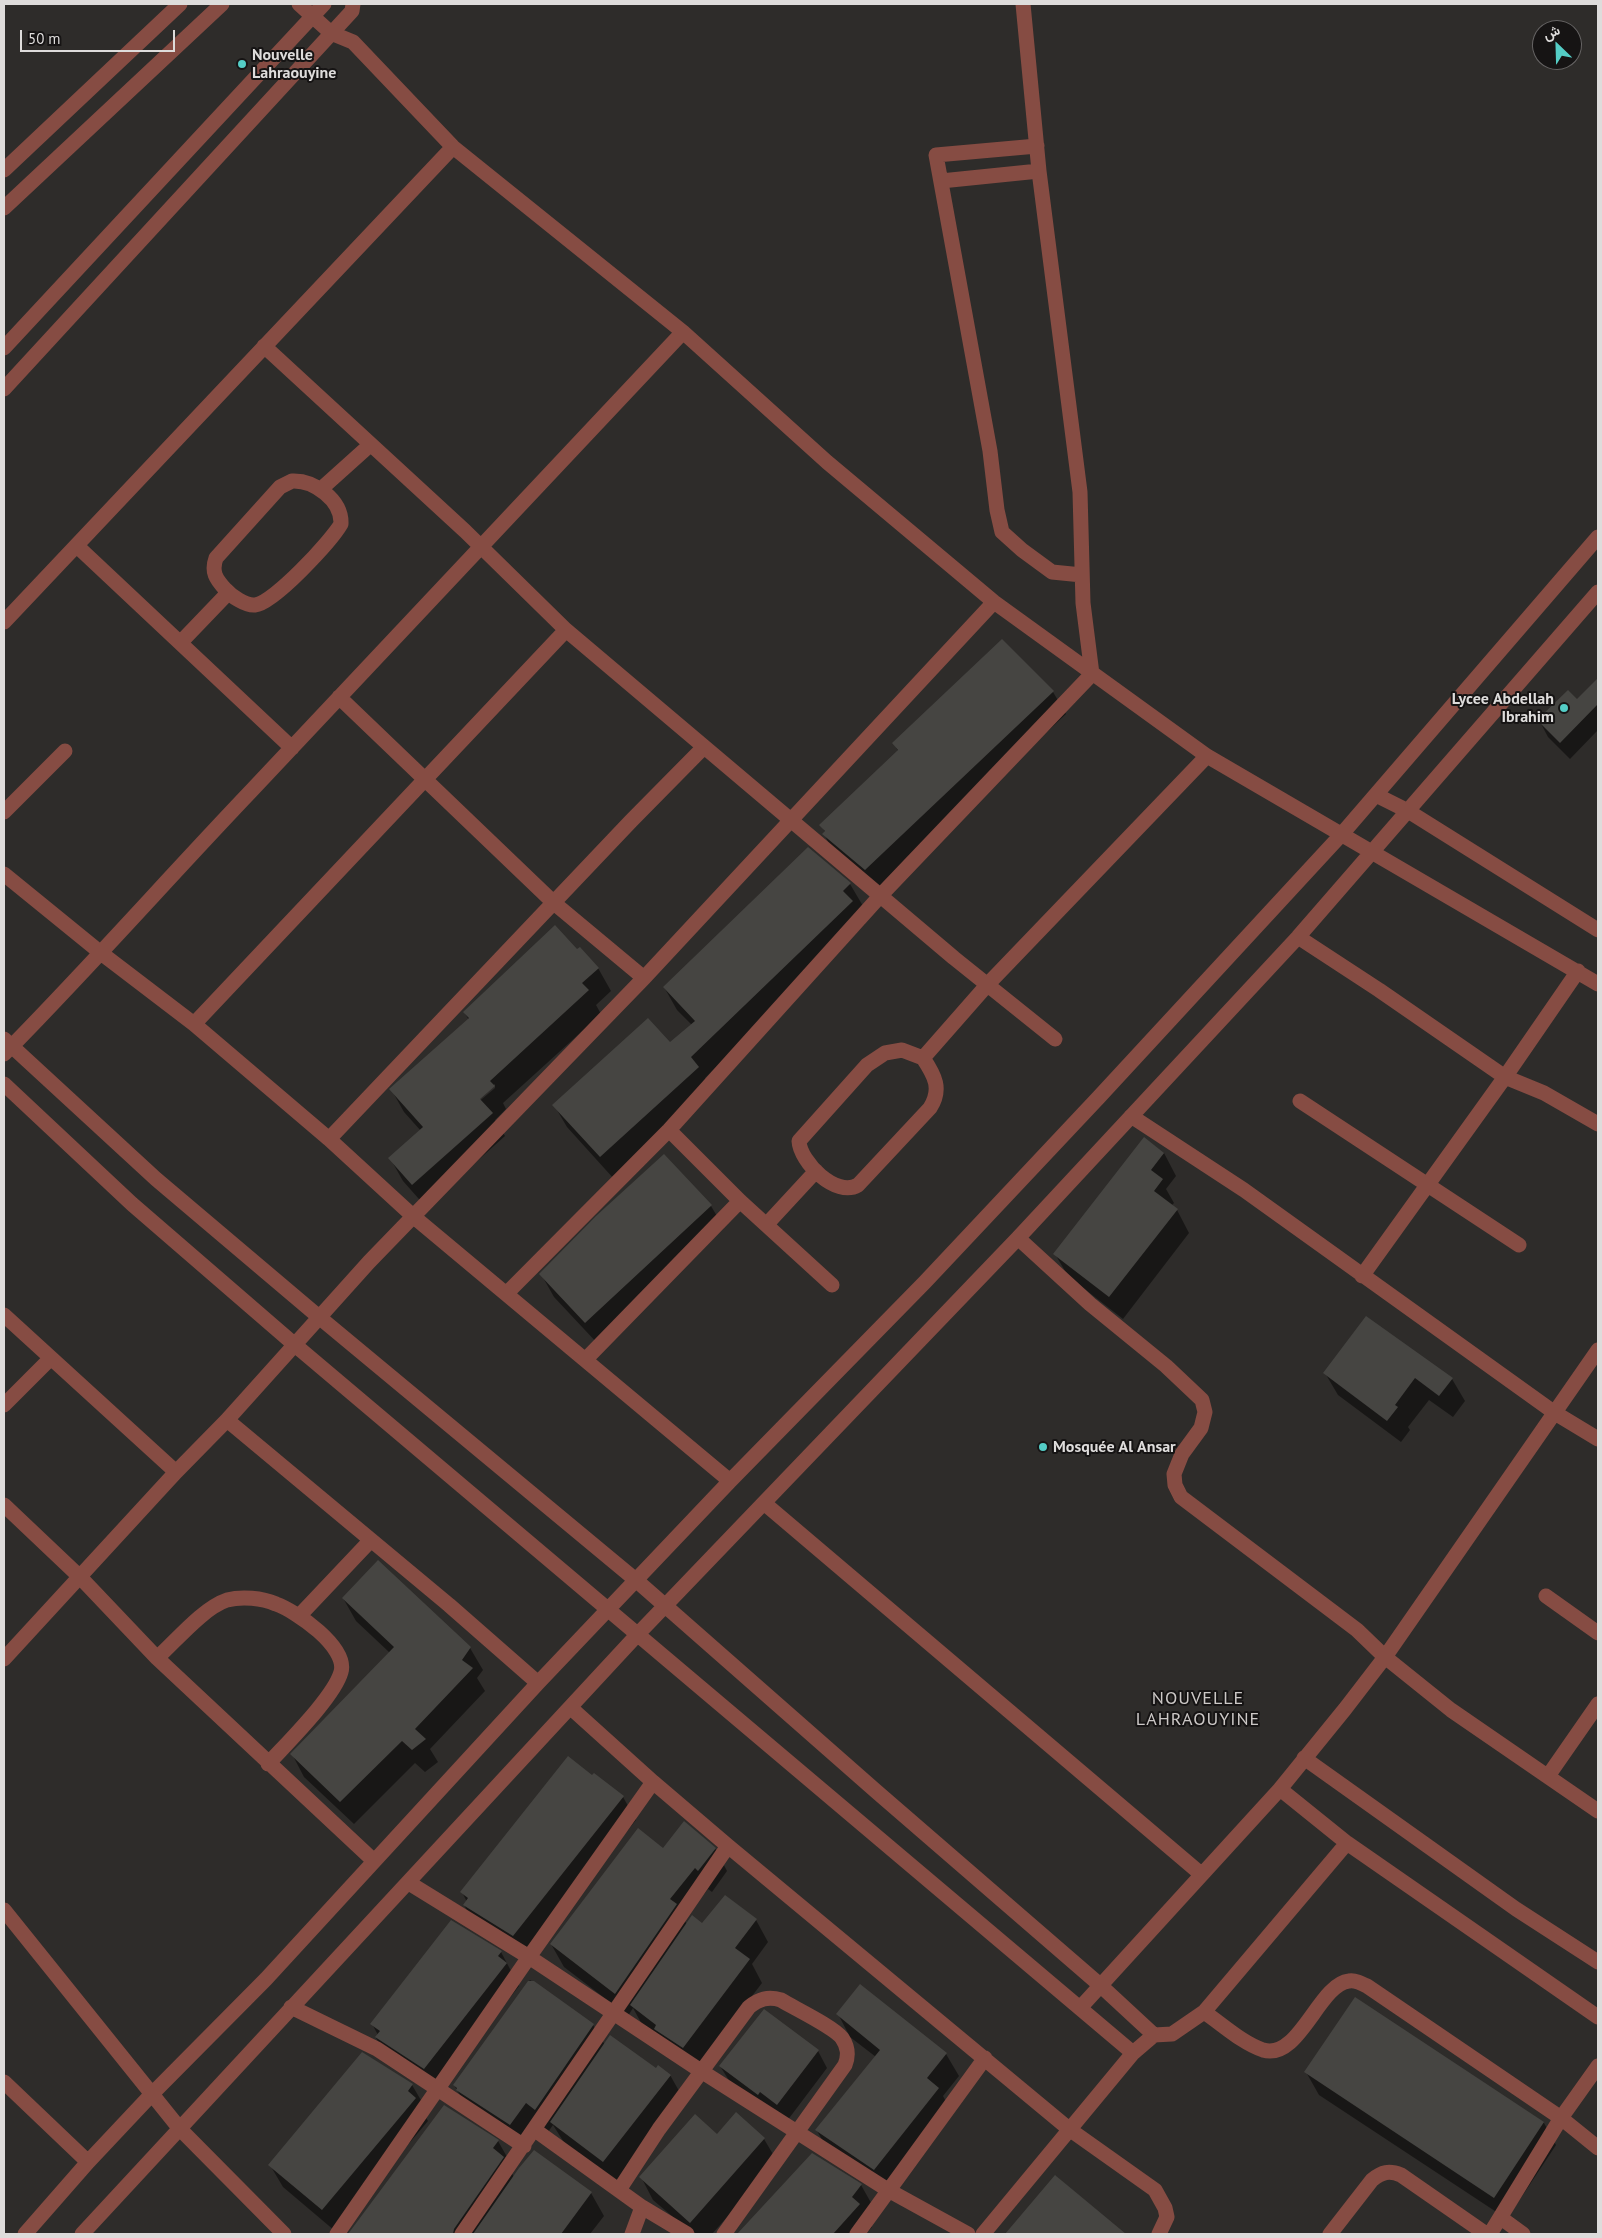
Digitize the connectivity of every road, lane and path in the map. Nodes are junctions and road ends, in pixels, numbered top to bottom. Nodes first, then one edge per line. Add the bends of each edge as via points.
1 (180, 4) edge
2 (222, 4) edge
3 (299, 4) edge
4 (324, 4) edge
5 (1023, 4) edge
6 (349, 6) edge
7 (312, 15) junction
8 (331, 33) junction
9 (353, 42) junction
10 (1037, 146) junction
11 (453, 147) junction
12 (4, 170) edge
13 (1040, 171) junction
14 (941, 181) junction
15 (4, 208) edge
16 (683, 332) junction
17 (264, 346) junction
18 (4, 348) edge
19 (4, 389) edge
20 (370, 445) junction
21 (321, 489) junction
22 (1598, 537) edge
23 (77, 546) junction
24 (482, 548) junction
25 (1082, 575) junction
26 (1598, 592) edge
27 (228, 593) junction
28 (994, 602) junction
29 (4, 622) edge
30 (566, 630) junction
31 (181, 642) junction
32 (1092, 674) junction
33 (339, 698) junction
34 (292, 748) junction
35 (704, 748) junction
36 (65, 751) dead end
37 (1207, 756) junction
38 (424, 779) junction
39 (1376, 795) junction
40 (1408, 811) junction
41 (4, 812) edge
42 (792, 820) junction
43 (1341, 835) junction
44 (1371, 852) junction
45 (4, 874) edge
46 (881, 895) junction
47 (554, 903) junction
48 (1598, 930) edge
49 (1298, 937) junction
50 (101, 953) junction
51 (1578, 971) junction
52 (644, 978) junction
53 (988, 984) junction
54 (1598, 984) edge
55 (194, 1024) junction
56 (1055, 1039) dead end
57 (6, 1046) edge
58 (924, 1058) junction
59 (1505, 1077) junction
60 (4, 1084) edge
61 (1300, 1101) dead end
62 (1131, 1116) junction
63 (1598, 1124) edge
64 (669, 1130) junction
65 (329, 1139) junction
66 (816, 1171) junction
67 (1427, 1184) junction
68 (740, 1201) junction
69 (414, 1217) junction
70 (767, 1224) junction
71 (1018, 1238) junction
72 (1519, 1245) dead end
73 (1362, 1276) junction
74 (832, 1285) dead end
75 (507, 1294) junction
76 (4, 1315) edge
77 (319, 1317) junction
78 (295, 1345) junction
79 (1598, 1350) edge
80 (51, 1358) junction
81 (586, 1360) junction
82 (4, 1405) edge
83 (1555, 1413) junction
84 (227, 1420) junction
85 (1598, 1439) edge
86 (176, 1472) junction
87 (730, 1481) junction
88 (764, 1503) junction
89 (4, 1504) edge
90 (371, 1540) junction
91 (80, 1577) junction
92 (637, 1581) junction
93 (1546, 1596) dead end
94 (665, 1606) junction
95 (609, 1609) junction
96 (300, 1615) junction
97 (1598, 1633) edge
98 (637, 1635) junction
99 (1385, 1657) junction
100 (157, 1658) junction
101 (4, 1659) edge
102 (538, 1683) junction
103 (1598, 1704) edge
104 (571, 1708) junction
105 (1304, 1758) junction
106 (268, 1764) junction
107 (1548, 1776) junction
108 (653, 1782) junction
109 (1280, 1789) junction
110 (1598, 1811) edge
111 (1347, 1843) junction
112 (728, 1846) junction
113 (374, 1862) junction
114 (1201, 1874) junction
115 (408, 1882) junction
116 (4, 1910) edge
117 (529, 1957) junction
118 (1598, 1962) edge
119 (1100, 1985) junction
120 (291, 2007) junction
121 (1080, 2008) junction
122 (612, 2012) junction
123 (1204, 2012) junction
124 (1598, 2017) edge
125 (1154, 2035) junction
126 (1133, 2053) junction
127 (985, 2058) junction
128 (1598, 2066) edge
129 (701, 2071) junction
130 (4, 2082) edge
131 (438, 2090) junction
132 (152, 2095) junction
133 (1561, 2118) junction
134 (180, 2128) junction
135 (535, 2130) junction
136 (798, 2130) junction
137 (1069, 2130) junction
138 (524, 2146) junction
139 (1598, 2148) edge
140 (88, 2162) junction
141 (619, 2190) junction
142 (888, 2190) junction
143 (642, 2207) junction
144 (1501, 2218) junction
145 (25, 2234) edge
146 (82, 2234) edge
147 (284, 2234) edge
148 (337, 2234) edge
149 (462, 2234) edge
150 (632, 2234) edge
151 (687, 2234) edge
152 (724, 2234) edge
153 (857, 2234) edge
154 (968, 2234) edge
155 (983, 2234) edge
156 (1159, 2234) edge
157 (1330, 2234) edge
158 (1488, 2234) edge
159 (1523, 2234) edge

1 - 12 street
2 - 15 street
3 - 7 street
4 - 7 street
5 - 10 street
6 - 8 street
6 - 9 street
7 - 8 street
7 - 18 street
8 - 9 street
8 - 19 street
9 - 11 street
10 - 13 street
10 - 14 street via 936,155
11 - 16 street
11 - 17 street
13 - 14 street
13 - 25 street via 1080,492
14 - 25 street via 1002,532 1052,572
16 - 24 street
16 - 28 street via 827,462
17 - 20 street
17 - 23 street
20 - 21 street
20 - 24 street
21 - 27 street via 298,481 280,487 216,558 215,576
21 - 27 street via 337,506 341,524 338,529 270,599 254,606
22 - 39 street
23 - 29 street
23 - 31 street
24 - 30 street
24 - 33 street
25 - 32 street
26 - 40 street
27 - 31 street
28 - 32 street
28 - 42 street
30 - 35 street
30 - 38 street
31 - 34 street
32 - 37 street
32 - 46 street
33 - 34 street
33 - 38 street
34 - 50 street
35 - 42 street
35 - 47 street
36 - 41 street
37 - 43 street
37 - 53 street
38 - 47 street
38 - 55 street
39 - 40 street
39 - 43 street
40 - 44 street
40 - 48 street
42 - 46 street
42 - 52 street
43 - 44 street
43 - 87 street via 939,1267
44 - 49 street
44 - 51 street
45 - 50 street
46 - 53 street
46 - 64 street
47 - 52 street
47 - 65 street
49 - 59 street
49 - 62 street
50 - 55 street
50 - 57 street
51 - 54 street
51 - 59 street
52 - 69 street
53 - 56 street
53 - 58 street
55 - 65 street
57 - 77 street
58 - 66 street via 902,1050 884,1053 866,1065 799,1141 802,1153
58 - 66 street via 935,1081 936,1098 881,1162 858,1185 849,1189 838,1187
59 - 63 street via 1544,1093
59 - 67 street
60 - 78 street via 132,1204
61 - 67 street
62 - 71 street
62 - 73 street via 1244,1190
64 - 68 street
64 - 75 street
65 - 69 street
66 - 70 street
67 - 72 street
67 - 73 street
68 - 70 street
68 - 81 street
69 - 75 street
69 - 77 street
70 - 74 street
71 - 88 street
71 - 99 street via 1202,1400 1205,1412 1201,1428 1182,1454 1174,1474 1181,1497 1357,1630
73 - 83 street
75 - 81 street
76 - 80 street
77 - 78 street
77 - 92 street
78 - 84 street
78 - 95 street
79 - 83 street
80 - 82 street
80 - 86 street
81 - 87 street
83 - 85 street
83 - 99 street
84 - 86 street
84 - 90 street
86 - 91 street
87 - 92 street
88 - 94 street
88 - 114 street
89 - 91 street
90 - 96 street
90 - 102 street
91 - 100 street
91 - 101 street
92 - 94 street
92 - 95 street
93 - 97 street
94 - 98 street
94 - 119 street
95 - 98 street
95 - 102 street
96 - 100 street via 276,1603 258,1599 229,1600 206,1613
96 - 106 street via 332,1645 341,1662 341,1670 329,1695
98 - 104 street
98 - 121 street
99 - 105 street
99 - 107 street via 1451,1710
100 - 106 street
102 - 113 street
103 - 107 street
104 - 108 street
104 - 115 street
105 - 109 street
105 - 118 street via 1516,1909
106 - 113 street
107 - 110 street
108 - 112 street
108 - 117 street
109 - 111 street
109 - 114 street
111 - 123 street
111 - 124 street
112 - 122 street
112 - 127 street
113 - 132 street via 266,1979
114 - 119 street
115 - 117 street
115 - 120 street
116 - 132 street
117 - 122 street
117 - 131 street
119 - 121 street
119 - 125 street
120 - 131 street via 377,2049
120 - 134 street
121 - 126 street
122 - 129 street
122 - 135 street
123 - 125 street via 1172,2034
123 - 133 street via 1248,2042 1273,2051 1294,2039 1337,1986 1347,1980 1356,1981
125 - 126 street
126 - 137 street
127 - 137 street
127 - 142 street
128 - 133 street
129 - 136 street
129 - 136 street via 749,2007 760,1999 781,2000 839,2034 848,2052 845,2065
129 - 141 street
130 - 140 street
131 - 138 street
131 - 148 street
132 - 134 street
132 - 140 street
133 - 139 street
133 - 144 street
134 - 146 street
134 - 147 street
135 - 138 street
135 - 141 street
136 - 142 street
136 - 152 street
137 - 155 street
137 - 156 street via 1155,2190 1166,2208 1167,2217
138 - 149 street
140 - 145 street
141 - 143 street
142 - 153 street
142 - 154 street
143 - 150 street
143 - 151 street
144 - 158 street
144 - 159 street
157 - 158 street via 1372,2180 1380,2173 1391,2171

